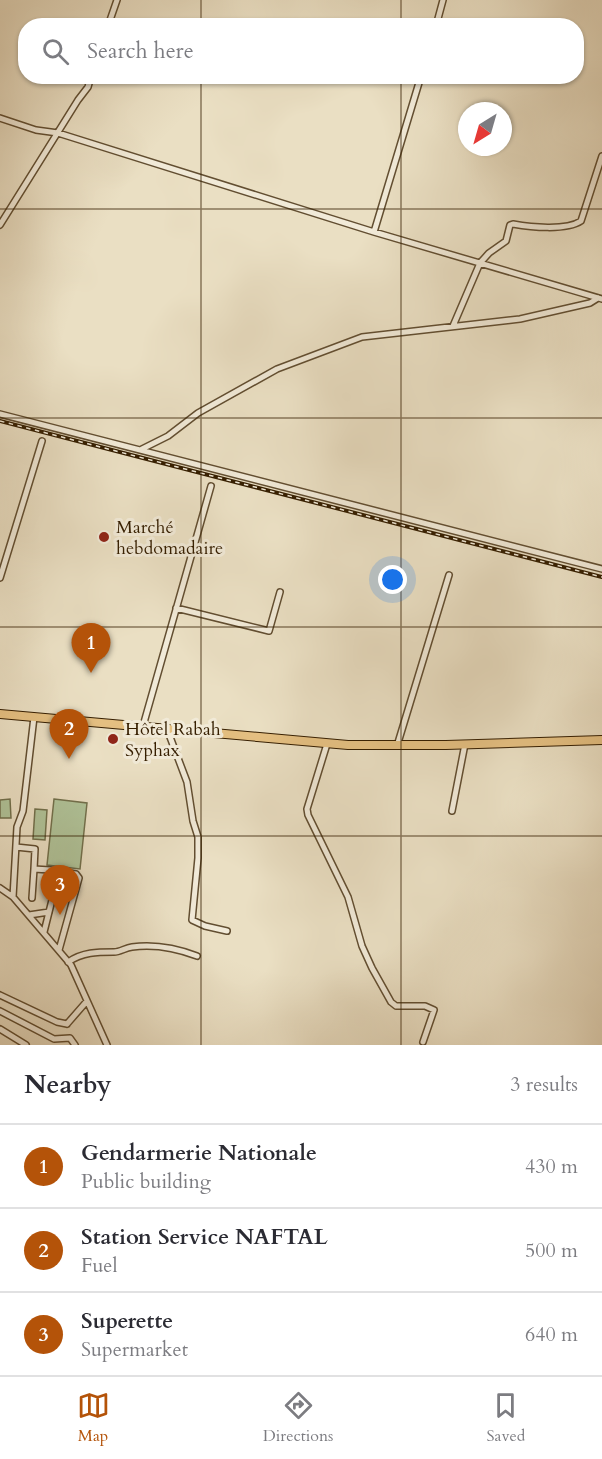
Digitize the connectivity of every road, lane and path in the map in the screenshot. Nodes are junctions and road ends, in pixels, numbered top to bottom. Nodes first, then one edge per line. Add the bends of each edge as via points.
1 (117, 0) edge
2 (443, 0) edge
3 (111, 18) edge
4 (438, 18) edge
5 (89, 84) edge
6 (419, 84) edge
7 (0, 118) edge
8 (58, 133) junction
9 (602, 156) edge
10 (0, 225) edge
11 (374, 232) junction
12 (480, 264) junction
13 (600, 298) edge
14 (453, 326) junction
15 (0, 414) edge
16 (42, 441) dead end
17 (141, 450) junction
18 (211, 486) dead end
19 (602, 569) edge
20 (449, 575) dead end
21 (0, 578) edge
22 (280, 592) dead end
23 (176, 608) junction
24 (0, 714) edge
25 (34, 717) junction
26 (142, 726) junction
27 (166, 729) junction
28 (602, 740) edge
29 (327, 744) junction
30 (465, 744) junction
31 (397, 746) junction
32 (452, 812) dead end
33 (16, 847) junction
34 (34, 869) junction
35 (50, 870) junction
36 (0, 888) edge
37 (13, 897) junction
38 (32, 897) dead end
39 (49, 912) junction
40 (29, 915) junction
41 (227, 931) dead end
42 (44, 932) junction
43 (58, 950) junction
44 (196, 956) dead end
45 (69, 962) junction
46 (0, 995) edge
47 (87, 1001) junction
48 (0, 1011) edge
49 (67, 1024) junction
50 (0, 1029) edge
51 (70, 1038) junction
52 (54, 1039) junction
53 (423, 1042) dead end
54 (26, 1045) edge
55 (50, 1045) edge
56 (75, 1045) edge
57 (107, 1045) edge

1 - 3 street
2 - 4 street
5 - 8 street
6 - 11 street
7 - 8 street
8 - 10 street
8 - 11 street
9 - 12 street via 581,221 537,228 513,224 506,241
11 - 12 street
12 - 13 street
12 - 14 street
13 - 14 street via 520,319
14 - 17 street via 362,337 277,369
15 - 17 street
16 - 21 street
17 - 19 street
18 - 23 street
20 - 31 street
22 - 23 street via 269,631
23 - 26 street
24 - 25 main road
25 - 26 main road
25 - 33 street
26 - 27 main road
27 - 29 main road
27 - 41 street via 187,782 198,837 192,920
28 - 30 main road
29 - 31 main road
29 - 53 street via 308,815 348,897 362,946 391,1002 396,1006 425,1006 434,1010
30 - 31 main road
30 - 32 street
33 - 34 street via 35,849
33 - 37 street
34 - 35 street
34 - 38 street
35 - 39 street via 55,888
35 - 43 street via 76,874 79,878
36 - 37 street
37 - 40 street
39 - 40 street
39 - 42 street
40 - 42 street
42 - 43 street
43 - 45 street
44 - 45 street via 163,947 133,947 84,954
45 - 47 street
46 - 49 street
47 - 49 street
47 - 57 street
48 - 52 street
49 - 51 street
50 - 54 street
51 - 52 street
51 - 56 street
52 - 55 street

